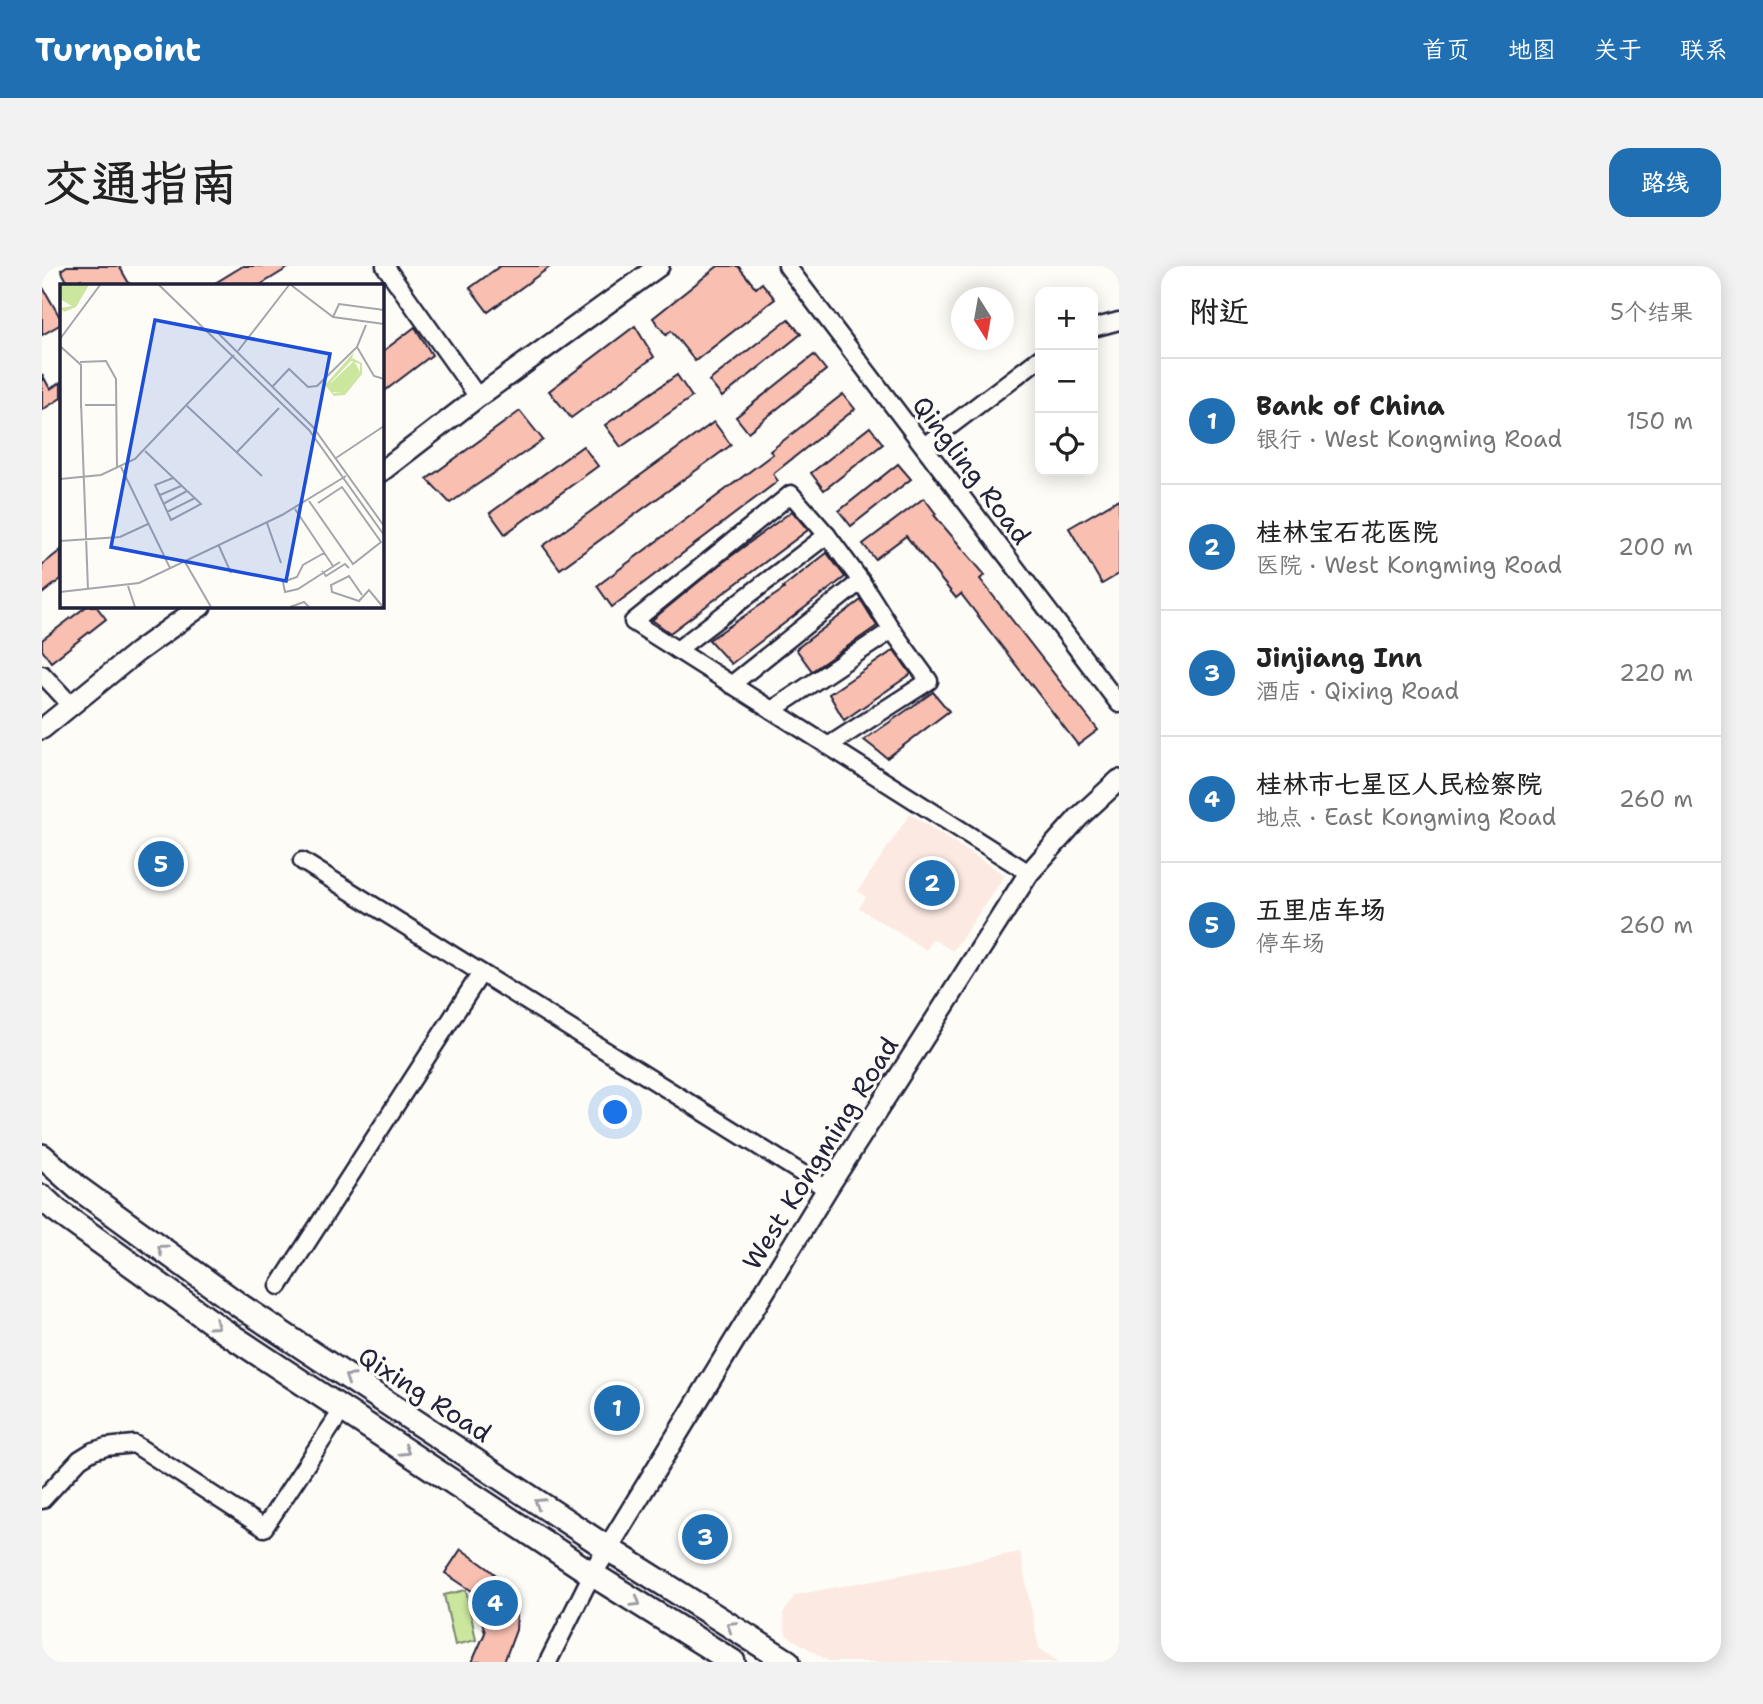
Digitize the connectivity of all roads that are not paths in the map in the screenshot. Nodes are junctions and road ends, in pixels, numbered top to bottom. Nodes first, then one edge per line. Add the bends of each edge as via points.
1 (385, 266) edge
2 (659, 266) edge
3 (787, 266) edge
4 (1119, 321) edge
5 (1098, 327) edge
6 (1035, 363) edge
7 (478, 397) junction
8 (924, 446) junction
9 (383, 470) edge
10 (827, 535) junction
11 (861, 581) junction
12 (200, 607) edge
13 (892, 630) junction
14 (677, 650) junction
15 (42, 674) edge
16 (731, 685) junction
17 (1119, 704) edge
18 (71, 705) junction
19 (772, 710) junction
20 (42, 729) edge
21 (828, 746) junction
22 (1119, 780) edge
23 (302, 862) dead end
24 (1029, 873) junction
25 (481, 972) junction
26 (42, 1156) edge
27 (827, 1189) junction
28 (42, 1198) edge
29 (279, 1286) dead end
30 (343, 1409) junction
31 (42, 1500) edge
32 (607, 1548) junction
33 (592, 1574) junction
34 (548, 1662) edge
35 (733, 1662) edge
36 (788, 1662) edge

1 - 7 street
2 - 7 main road
3 - 8 street, Qingling Road
4 - 5 street
6 - 8 street
7 - 9 main road
8 - 17 street, Qingling Road
10 - 11 street
10 - 14 street
10 - 14 street via 791,494 633,622
11 - 13 street
11 - 16 street
12 - 18 main road
13 - 19 street
13 - 21 street via 929,681
14 - 16 street
15 - 18 street
16 - 19 street
18 - 20 main road
19 - 21 street
21 - 24 street
22 - 24 main road, West Kongming Road
23 - 25 street
24 - 27 main road, West Kongming Road
25 - 27 street
25 - 29 street
32 -> 26 highway, Qixing Road via 239,1305 78,1188
27 - 32 main road, West Kongming Road
28 -> 30 highway via 221,1329
30 - 31 street via 264,1528 134,1444 93,1451
30 -> 33 highway
32 - 33 main road, West Kongming Road
36 -> 32 highway, Qixing Road
33 - 34 street
33 -> 35 highway

